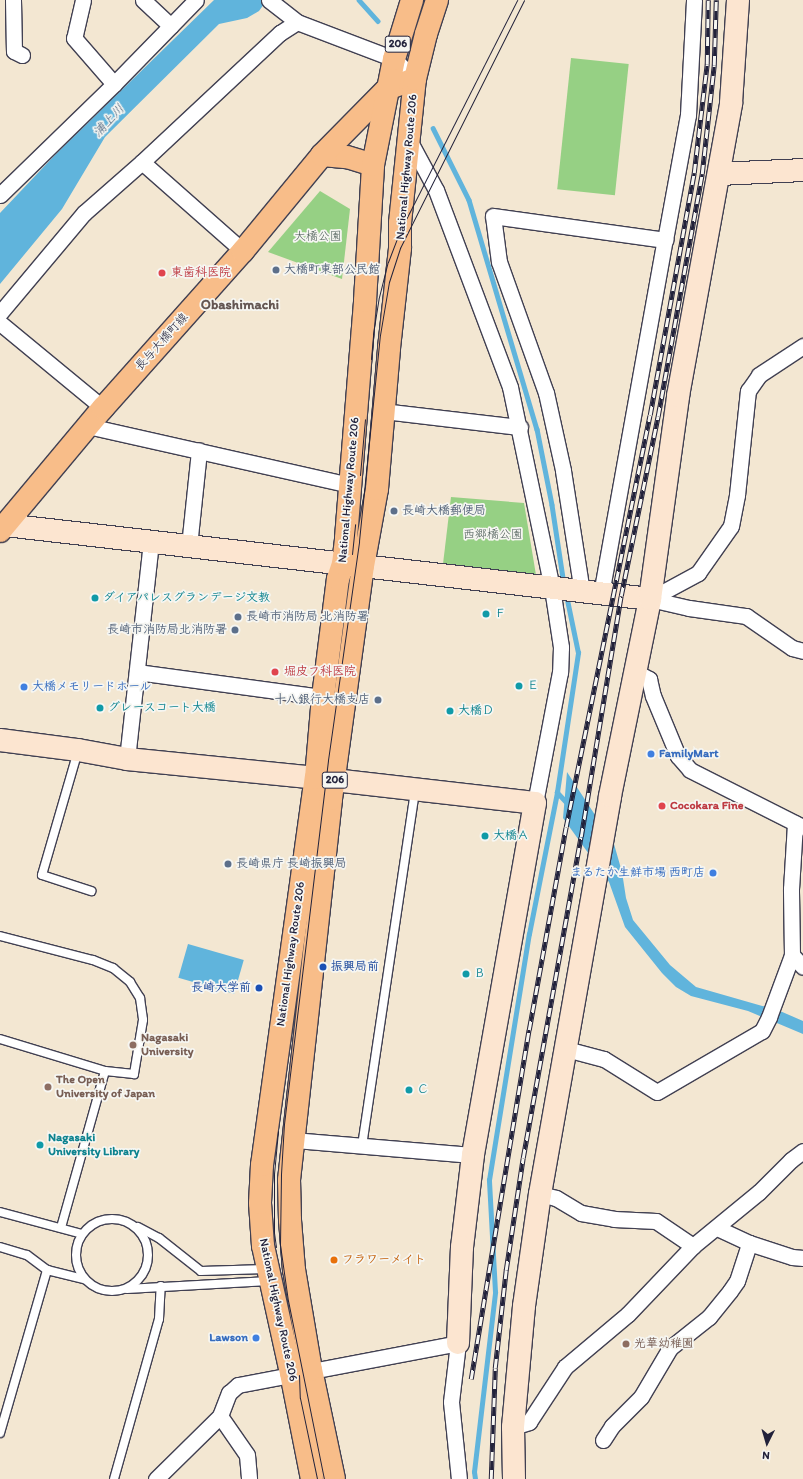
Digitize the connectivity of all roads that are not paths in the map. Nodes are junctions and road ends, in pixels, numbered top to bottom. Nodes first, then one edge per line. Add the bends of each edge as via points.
1 (13, 0) edge
2 (83, 0) edge
3 (143, 0) edge
4 (196, 0) edge
5 (268, 0) edge
6 (412, 0) edge
7 (437, 0) edge
8 (694, 0) edge
9 (738, 0) edge
10 (297, 22) junction
11 (171, 26) junction
12 (22, 55) dead end
13 (394, 60) junction
14 (415, 79) junction
15 (114, 84) junction
16 (387, 89) junction
17 (408, 137) junction
18 (322, 155) junction
19 (142, 162) junction
20 (373, 165) junction
21 (803, 170) edge
22 (719, 174) junction
23 (0, 195) edge
24 (665, 240) junction
25 (243, 251) junction
26 (0, 313) edge
27 (0, 323) edge
28 (803, 346) edge
29 (103, 408) junction
30 (383, 411) junction
31 (88, 426) junction
32 (520, 427) junction
33 (199, 451) junction
34 (350, 485) junction
35 (3, 528) edge
36 (151, 542) junction
37 (189, 546) junction
38 (353, 565) junction
39 (573, 591) junction
40 (650, 599) junction
41 (803, 651) edge
42 (137, 672) junction
43 (636, 672) junction
44 (323, 697) junction
45 (0, 740) edge
46 (78, 750) junction
47 (128, 759) junction
48 (325, 779) junction
49 (416, 789) junction
50 (536, 803) junction
51 (799, 825) edge
52 (91, 891) dead end
53 (0, 936) edge
54 (792, 955) junction
55 (803, 967) edge
56 (0, 1039) edge
57 (566, 1049) junction
58 (104, 1070) junction
59 (294, 1140) junction
60 (362, 1146) junction
61 (803, 1151) edge
62 (473, 1155) junction
63 (540, 1194) junction
64 (0, 1212) edge
65 (128, 1222) junction
66 (61, 1228) junction
67 (717, 1228) junction
68 (82, 1234) junction
69 (749, 1243) junction
70 (693, 1246) junction
71 (0, 1247) edge
72 (803, 1258) edge
73 (47, 1270) junction
74 (269, 1275) junction
75 (84, 1279) junction
76 (161, 1286) junction
77 (122, 1290) junction
78 (458, 1343) junction
79 (301, 1371) junction
80 (220, 1416) junction
81 (514, 1427) junction
82 (0, 1433) edge
83 (603, 1440) dead end
84 (114, 1479) edge
85 (156, 1479) edge
86 (249, 1479) edge
87 (312, 1479) edge
88 (334, 1479) edge
89 (459, 1479) edge
90 (514, 1479) edge

1 - 12 street via 14,51
2 - 15 street via 74,38
3 - 11 street
4 - 11 street
5 - 10 street
6 - 13 main road, National Highway Route 206 / 206
7 - 14 main road, National Highway Route 206 / 206
8 - 24 street via 688,114
9 - 22 street via 731,103
10 - 13 street
10 - 19 street via 280,33
11 - 15 street
13 - 14 street
13 - 16 main road, National Highway Route 206 / 206
14 - 16 main road, 長与大橋町線
14 - 17 main road, National Highway Route 206 / 206
15 - 23 street
16 - 18 main road, 長与大橋町線
16 - 20 main road, National Highway Route 206 / 206
17 - 30 main road, National Highway Route 206 / 206 via 400,248
17 - 32 street via 436,190 510,387
18 - 20 main road via 347,157
18 - 25 main road, 長与大橋町線
19 - 25 street
19 - 26 street via 84,213
20 - 34 main road, National Highway Route 206 / 206
21 - 22 street
22 - 40 street via 678,396
24 - 39 street
24 - 39 street via 492,216 499,262 546,393 563,470
25 - 29 main road, 長与大橋町線
27 - 29 street
28 - 40 street via 759,375 748,391 737,495 731,526 698,573
29 - 31 main road, 長与大橋町線
30 - 32 street
30 - 38 main road, National Highway Route 206 / 206 via 377,489
31 - 33 street
31 - 35 main road, 長与大橋町線
32 - 39 street
33 - 34 street
33 - 37 street
34 - 38 main road, National Highway Route 206 / 206
35 - 36 street
36 - 37 street
36 - 42 street
37 - 38 street
38 - 39 street
38 - 44 main road, National Highway Route 206 / 206 via 338,579
38 - 48 main road, National Highway Route 206 / 206
39 - 40 street
39 - 50 street via 561,647 560,672
40 - 41 street via 689,608 746,616 792,648
40 - 43 street
42 - 44 street
42 - 47 street
43 - 51 street via 649,679 653,696 678,756 690,770
43 - 57 street via 610,796
44 - 48 main road, National Highway Route 206 / 206
45 - 46 street
46 - 47 street
46 - 52 lane via 42,875
47 - 48 street
48 - 49 street
48 - 59 main road, National Highway Route 206 / 206
48 - 74 main road, National Highway Route 206 / 206 via 262,1165 260,1203 263,1246
49 - 50 street
49 - 60 lane
50 - 62 street
51 - 54 street via 791,889
53 - 58 lane via 93,960 113,968 130,982 140,998 143,1020 134,1074
54 - 55 street
54 - 57 street via 762,1031 657,1092 604,1059
56 - 58 lane
57 - 63 street
58 - 66 lane
59 - 60 street
59 - 79 main road, National Highway Route 206 / 206 via 289,1180 290,1220
60 - 62 street
61 - 67 street
62 - 78 street via 462,1248
63 - 70 street via 556,1198 581,1213 656,1221
63 - 81 street via 524,1306
64 - 66 lane
65 - 68 lane via 108,1219 97,1222
65 - 74 lane via 158,1238 201,1271
65 - 77 lane via 145,1240 148,1258 142,1276
66 - 68 lane
67 - 69 street
67 - 70 street
68 - 75 lane via 76,1247 75,1258
69 - 72 street via 792,1258
69 - 83 street via 737,1281 730,1291 710,1317 670,1348 641,1397 612,1426
70 - 81 street via 628,1314 565,1367 529,1422
71 - 73 lane via 27,1255
73 - 75 lane
73 - 82 lane
74 - 76 lane
74 - 79 main road, National Highway Route 206 / 206
75 - 77 lane via 101,1290
76 - 77 lane
76 - 84 lane via 159,1319
78 - 79 street
78 - 89 street via 451,1402
79 - 80 street via 238,1385 229,1392
79 - 87 main road, National Highway Route 206 / 206
79 - 88 main road, National Highway Route 206 / 206
80 - 85 street
80 - 86 street via 247,1455
81 - 90 street

